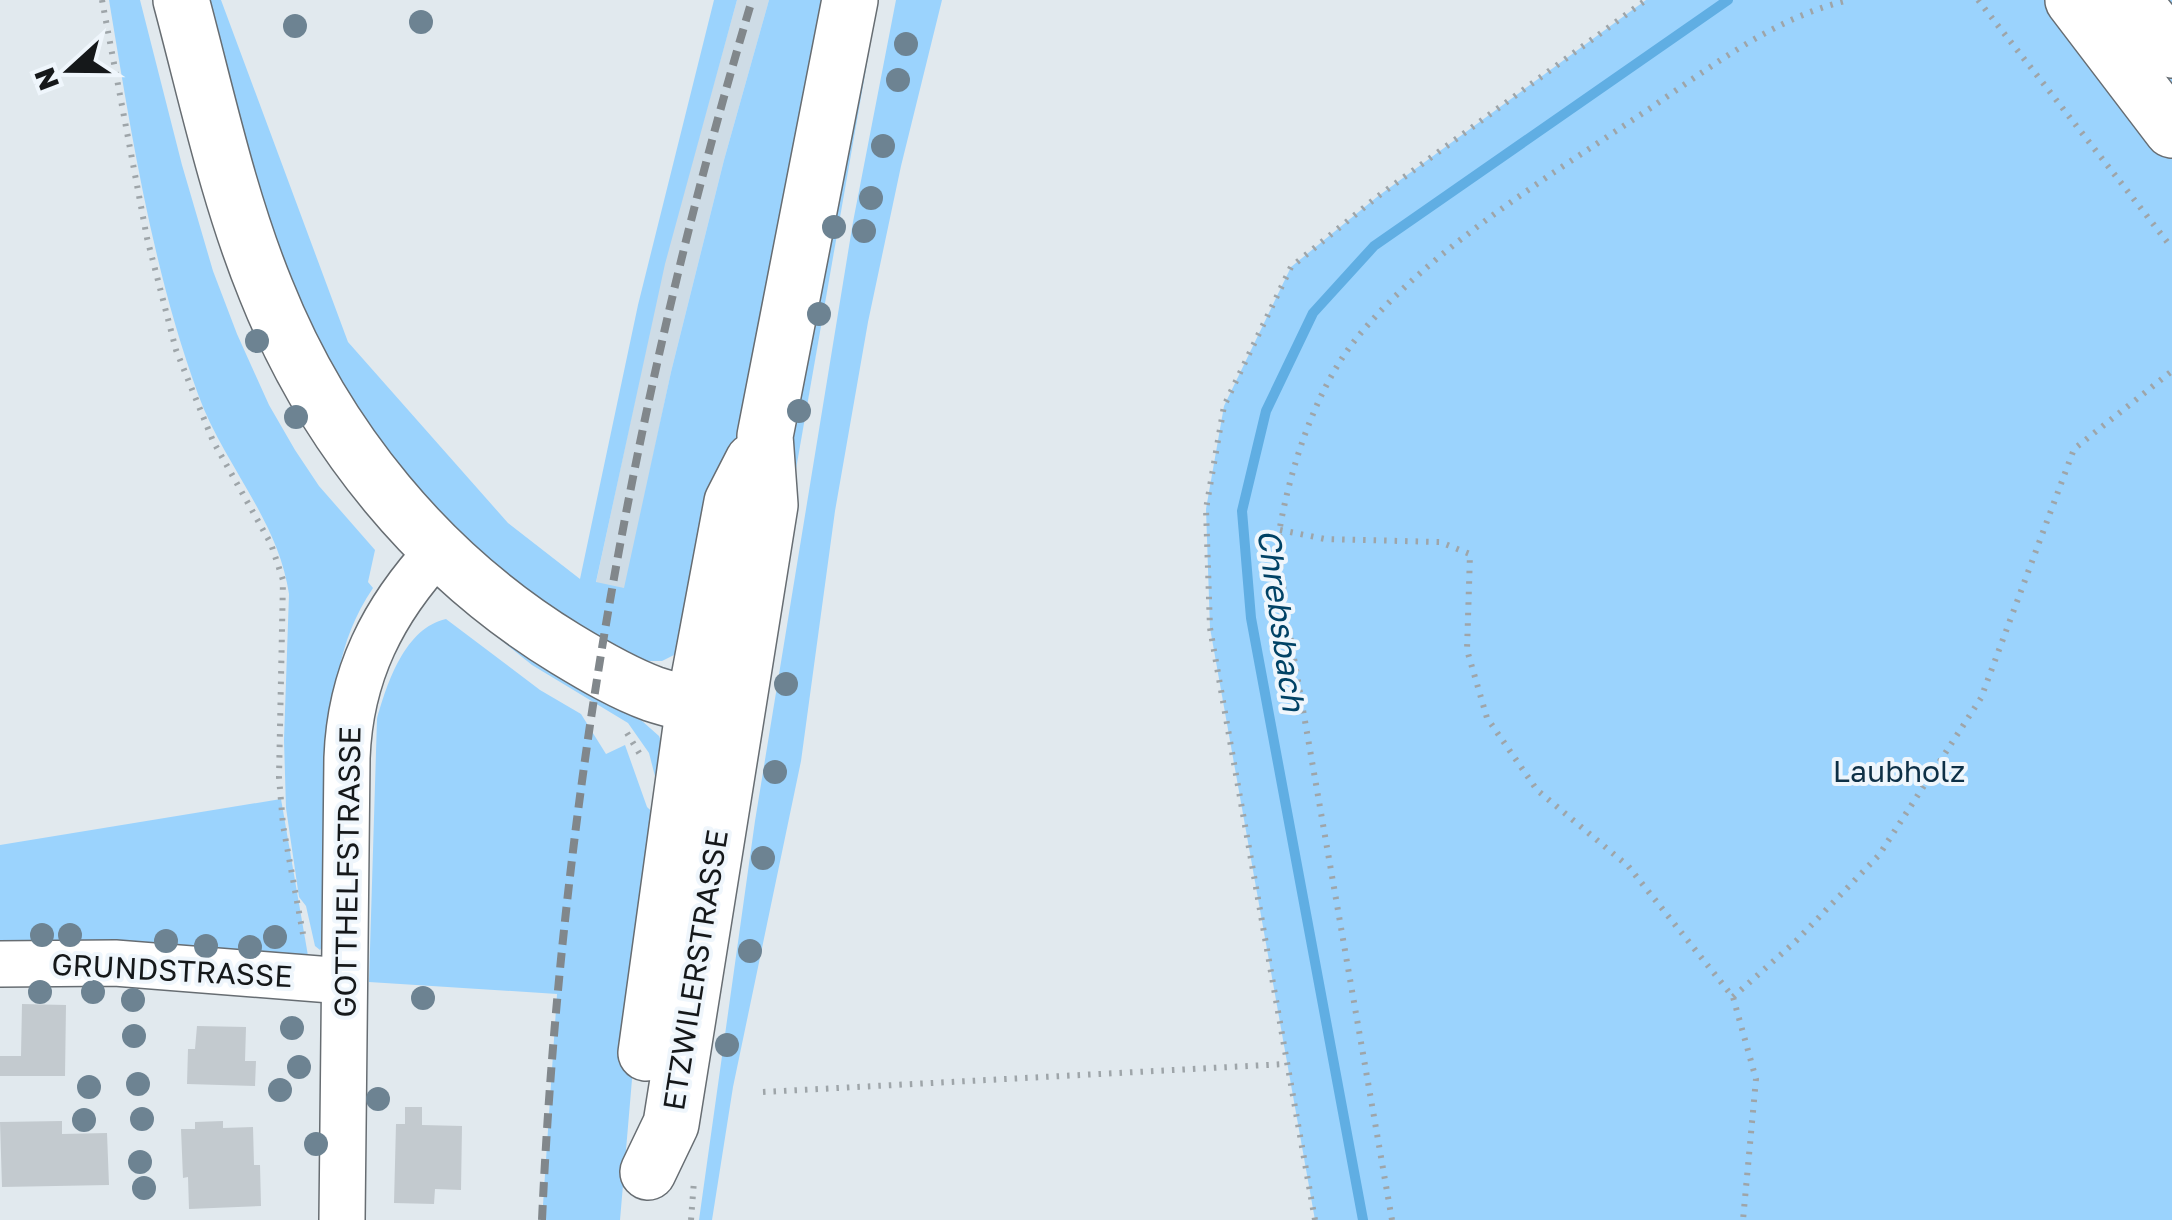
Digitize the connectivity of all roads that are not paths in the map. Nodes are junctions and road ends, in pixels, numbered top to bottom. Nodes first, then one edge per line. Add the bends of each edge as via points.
1 (181, 0) edge
2 (850, 0) edge
3 (2073, 0) edge
4 (2133, 0) edge
5 (2172, 50) edge
6 (2172, 130) edge
7 (439, 550) junction
8 (714, 709) junction
9 (0, 964) edge
10 (344, 980) junction
11 (647, 1196) edge
12 (342, 1220) edge

1 - 7 main road via 238,211 290,346 358,458
2 - 8 main road, ETZWILERSTRASSE via 765,436 770,505
3 - 6 main road
4 - 5 main road
7 - 8 main road via 558,644 639,688
7 - 10 street, GOTTHELFSTRASSE via 382,625 351,709
8 - 11 main road, ETZWILERSTRASSE via 671,1124
9 - 10 street, GRUNDSTRASSE via 115,963
10 - 12 street, GOTTHELFSTRASSE

